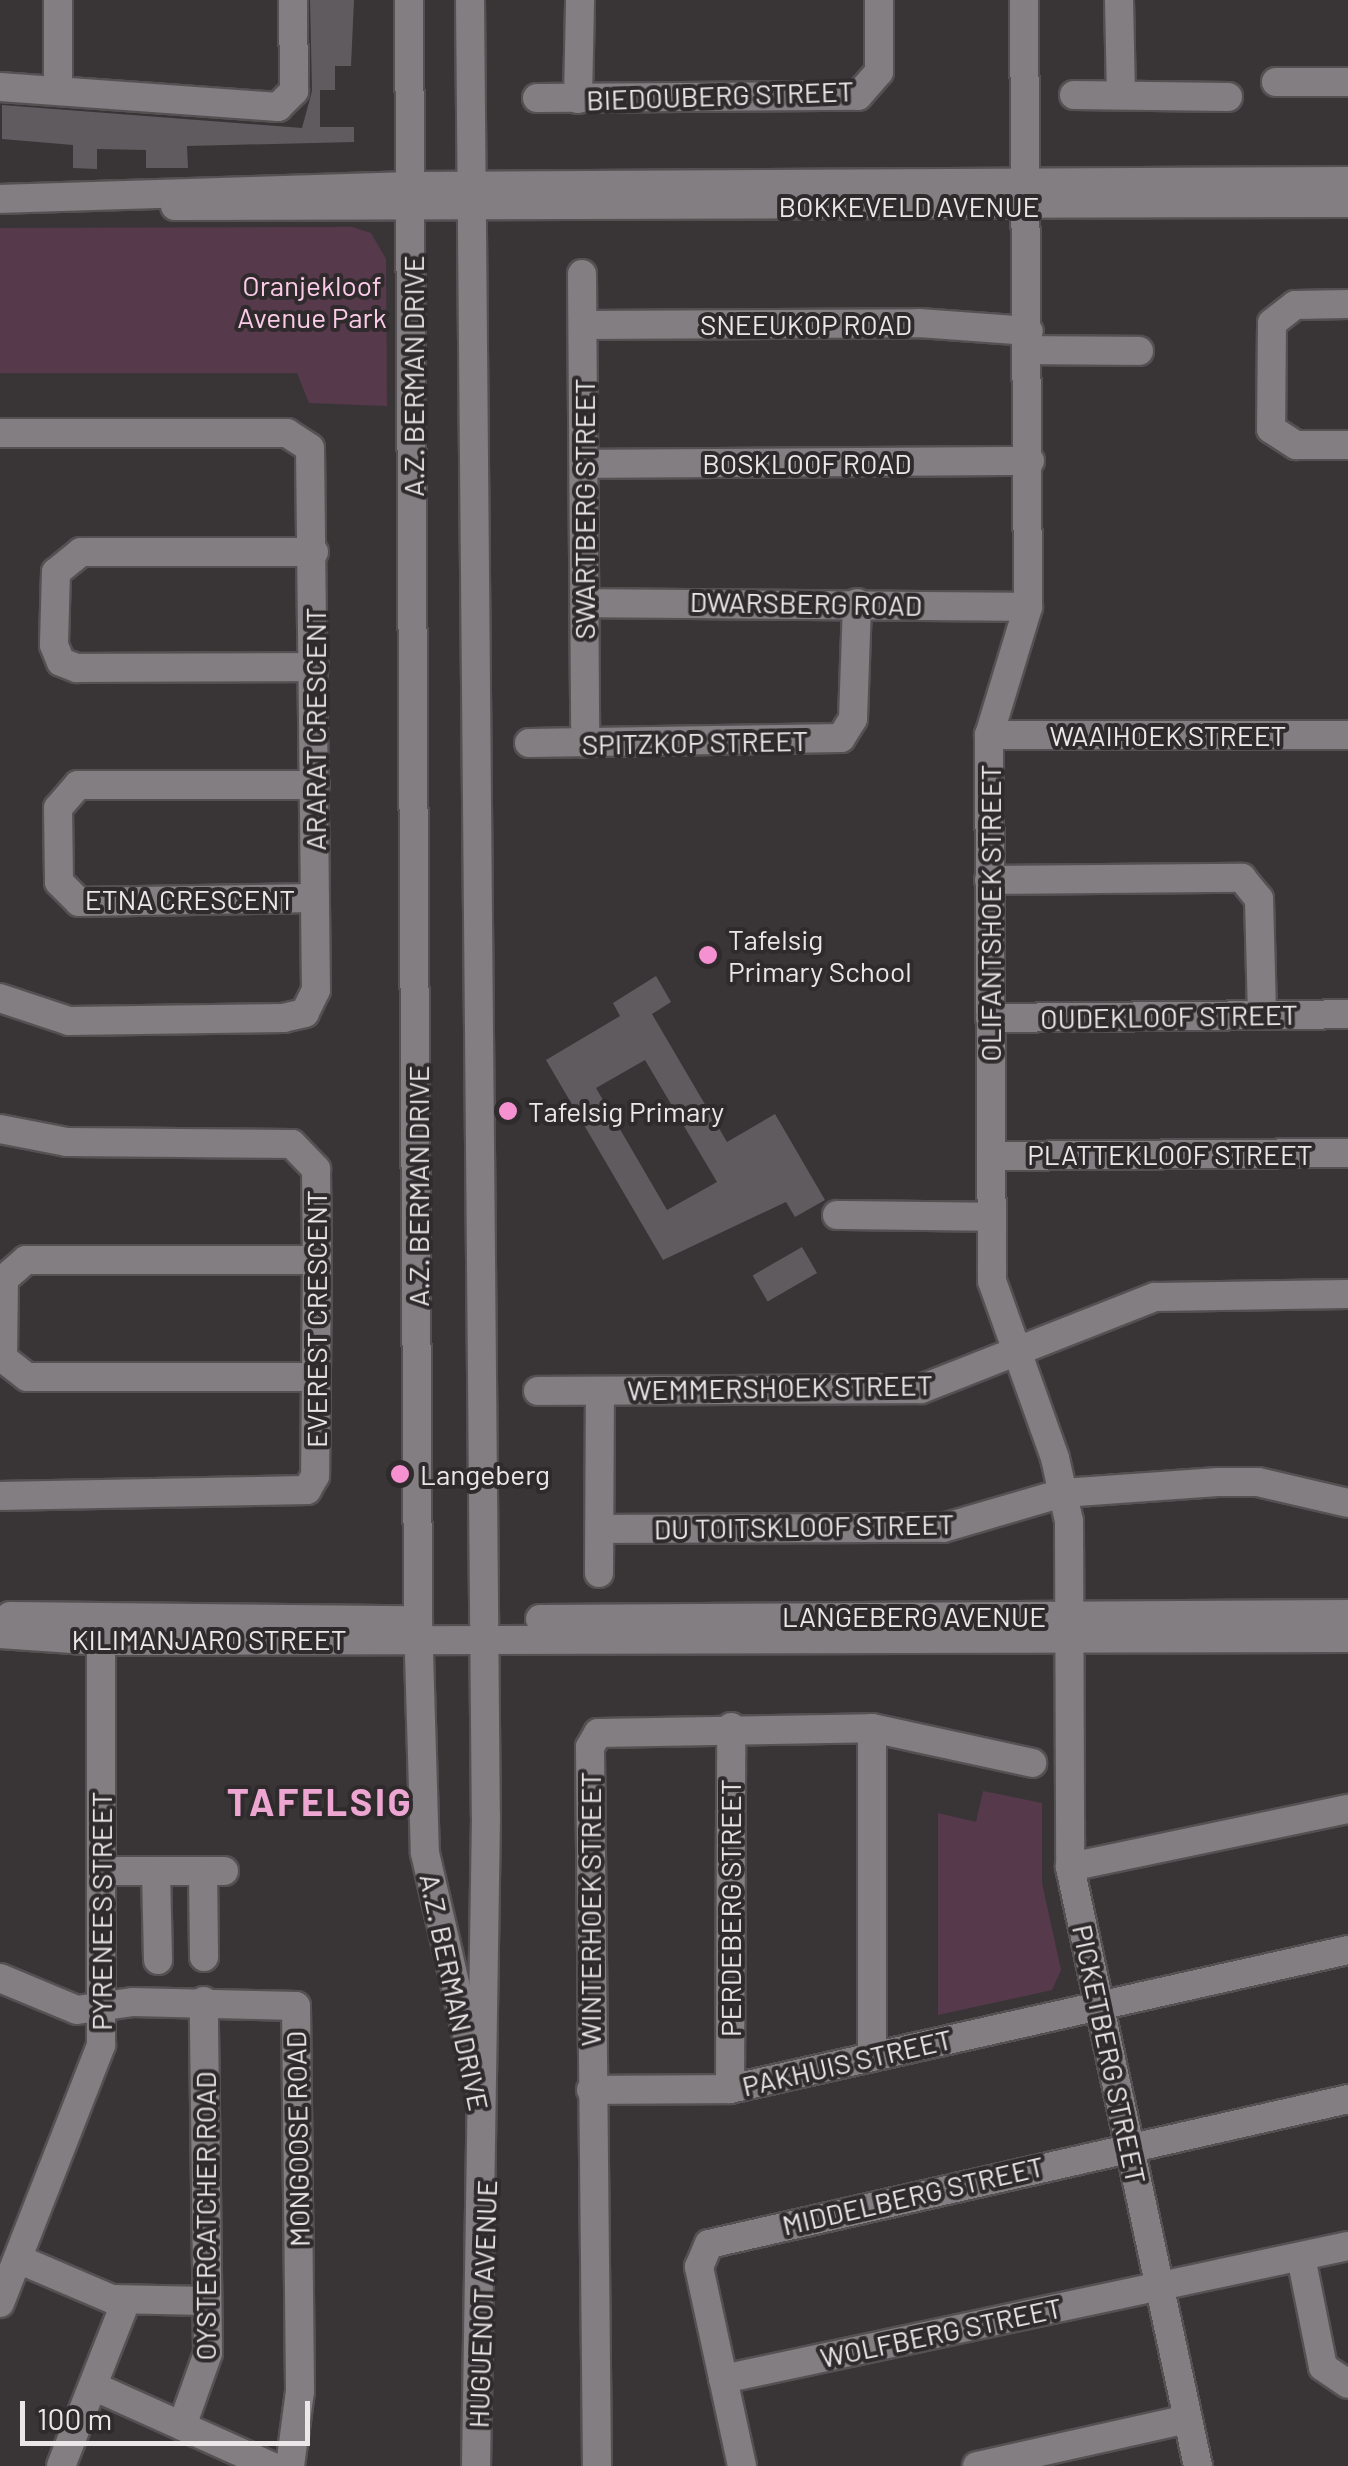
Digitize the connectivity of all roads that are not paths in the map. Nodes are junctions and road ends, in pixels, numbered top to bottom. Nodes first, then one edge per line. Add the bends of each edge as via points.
1 (58, 0) edge
2 (293, 0) edge
3 (409, 0) edge
4 (470, 0) edge
5 (580, 0) edge
6 (879, 0) edge
7 (1024, 0) edge
8 (1119, 0) edge
9 (1276, 82) dead end
10 (1348, 82) edge
11 (0, 88) edge
12 (58, 88) junction
13 (1074, 95) dead end
14 (1121, 95) junction
15 (1228, 97) dead end
16 (537, 98) dead end
17 (578, 99) junction
18 (1348, 182) edge
19 (1025, 194) junction
20 (413, 197) junction
21 (470, 197) junction
22 (0, 199) edge
23 (1348, 203) edge
24 (582, 274) dead end
25 (1348, 304) edge
26 (583, 326) junction
27 (1029, 340) junction
28 (1139, 351) dead end
29 (0, 433) edge
30 (1348, 445) edge
31 (1030, 461) junction
32 (584, 464) junction
33 (314, 552) junction
34 (584, 603) junction
35 (857, 603) junction
36 (1028, 606) junction
37 (314, 667) junction
38 (1348, 734) edge
39 (989, 735) junction
40 (529, 743) dead end
41 (586, 743) junction
42 (315, 785) junction
43 (989, 880) junction
44 (316, 898) junction
45 (0, 998) edge
46 (1262, 1014) junction
47 (1348, 1014) edge
48 (990, 1018) junction
49 (0, 1129) edge
50 (1348, 1152) edge
51 (992, 1156) junction
52 (837, 1215) dead end
53 (992, 1218) junction
54 (316, 1260) junction
55 (1348, 1294) edge
56 (1016, 1354) junction
57 (316, 1377) junction
58 (538, 1391) dead end
59 (600, 1391) junction
60 (1063, 1493) junction
61 (0, 1496) edge
62 (1348, 1503) edge
63 (600, 1529) junction
64 (599, 1573) dead end
65 (1348, 1614) edge
66 (0, 1615) edge
67 (1071, 1626) junction
68 (418, 1629) junction
69 (101, 1630) junction
70 (480, 1630) junction
71 (0, 1634) edge
72 (1348, 1638) edge
73 (731, 1727) junction
74 (872, 1728) junction
75 (1032, 1764) dead end
76 (1348, 1809) edge
77 (1070, 1867) junction
78 (103, 1870) junction
79 (156, 1871) junction
80 (1348, 1950) edge
81 (204, 1958) dead end
82 (158, 1960) dead end
83 (0, 1978) edge
84 (204, 2002) junction
85 (1099, 2004) junction
86 (104, 2010) junction
87 (872, 2057) junction
88 (730, 2089) junction
89 (591, 2090) junction
90 (1348, 2100) edge
91 (487, 2142) junction
92 (1130, 2146) junction
93 (1348, 2246) edge
94 (1301, 2257) junction
95 (18, 2258) junction
96 (1159, 2286) junction
97 (126, 2301) junction
98 (207, 2301) junction
99 (0, 2303) edge
100 (723, 2379) junction
101 (1348, 2384) edge
102 (93, 2386) junction
103 (1188, 2419) junction
104 (182, 2426) junction
105 (61, 2466) edge
106 (271, 2466) edge
107 (290, 2466) edge
108 (476, 2466) edge
109 (597, 2466) edge
110 (742, 2466) edge
111 (977, 2466) edge
112 (1198, 2466) edge

1 - 12 street
2 - 12 street via 294,92 284,105 203,107
3 - 20 street, A.Z. BERMAN DRIVE
4 - 21 street, A.Z. BERMAN DRIVE
5 - 17 street
6 - 17 street, BIEDOUBERG STREET via 879,72 858,96
7 - 19 street, OLIFANTSHOEK STREET
8 - 14 street
9 - 10 street
11 - 12 street
13 - 14 street
14 - 15 street
16 - 17 street, BIEDOUBERG STREET
18 - 19 street, BOKKEVELD AVENUE
19 - 21 street, BOKKEVELD AVENUE
19 - 23 street, BOKKEVELD AVENUE
19 - 27 street, OLIFANTSHOEK STREET
20 - 21 street, BOKKEVELD AVENUE
20 - 22 street, BOKKEVELD AVENUE
20 - 68 street, A.Z. BERMAN DRIVE
21 - 70 street, A.Z. BERMAN DRIVE
24 - 26 street, SWARTBERG STREET
25 - 30 street via 1295,304 1272,322 1272,429 1296,445
26 - 27 street, SNEEUKOP ROAD via 919,323
26 - 32 street, SWARTBERG STREET
27 - 28 street, SNEEUKOP ROAD
27 - 31 street, OLIFANTSHOEK STREET
29 - 33 street, ARARAT CRESCENT via 297,435 314,459
31 - 32 street, BOSKLOOF ROAD
31 - 36 street, OLIFANTSHOEK STREET
32 - 34 street, SWARTBERG STREET
33 - 37 street, ARARAT CRESCENT
33 - 37 street via 81,552 56,572 54,644 60,662 76,668
34 - 35 street, DWARSBERG ROAD
34 - 41 street, SWARTBERG STREET
35 - 36 street, DWARSBERG ROAD
35 - 41 street, SPITZKOP STREET via 853,719 841,738
36 - 39 street, OLIFANTSHOEK STREET
37 - 42 street, ARARAT CRESCENT
38 - 39 street, WAAIHOEK STREET
39 - 43 street, OLIFANTSHOEK STREET
40 - 41 street, SPITZKOP STREET
42 - 44 street, ARARAT CRESCENT
42 - 44 street, ETNA CRESCENT via 78,785 58,808 59,882 72,899
43 - 46 street via 1242,878 1259,899
43 - 48 street, OLIFANTSHOEK STREET
44 - 45 street, ARARAT CRESCENT via 316,997 296,1017 68,1021
46 - 47 street, OUDEKLOOF STREET
46 - 48 street, OUDEKLOOF STREET
48 - 51 street, OLIFANTSHOEK STREET
49 - 54 street, EVEREST CRESCENT via 67,1142 292,1144 316,1169
50 - 51 street, PLATTEKLOOF STREET
51 - 53 street, OLIFANTSHOEK STREET
52 - 53 street
53 - 56 street, OLIFANTSHOEK STREET via 996,1304
54 - 57 street, EVEREST CRESCENT
54 - 57 street via 26,1260 4,1279 3,1358 27,1377
55 - 56 street, WEMMERSHOEK STREET via 1173,1293
56 - 59 street, WEMMERSHOEK STREET via 921,1389
56 - 60 street, OLIFANTSHOEK STREET
57 - 61 street, EVEREST CRESCENT via 315,1476 306,1490
58 - 59 street, WEMMERSHOEK STREET
59 - 63 street
60 - 62 street, DU TOITSKLOOF STREET via 1258,1482
60 - 63 street, DU TOITSKLOOF STREET via 943,1528
60 - 67 street, OLIFANTSHOEK STREET
63 - 64 street
65 - 67 street, LANGEBERG AVENUE
66 - 69 street, KILIMANJARO STREET
67 - 70 street, LANGEBERG AVENUE
67 - 72 street, LANGEBERG AVENUE
67 - 77 street, PICKETBERG STREET
68 - 69 street, KILIMANJARO STREET
68 - 70 street, LANGEBERG AVENUE
68 - 91 street, A.Z. BERMAN DRIVE via 432,1903 468,2031
69 - 71 street, KILIMANJARO STREET
69 - 78 street, PYRENEES STREET
70 - 91 street, A.Z. BERMAN DRIVE
73 - 74 street, WINTERHOEK STREET
73 - 88 street, PERDEBERG STREET
73 - 89 street, WINTERHOEK STREET via 614,1728 598,1732 590,1747
74 - 75 street, WINTERHOEK STREET
74 - 87 street
76 - 77 street
77 - 85 street, PICKETBERG STREET
78 - 79 street
78 - 86 street, PYRENEES STREET
79 - 81 street via 214,1871
79 - 82 street
80 - 85 street, PAKHUIS STREET
83 - 86 street, MONGOOSE ROAD via 77,2010
84 - 86 street, MONGOOSE ROAD
84 - 98 street, OYSTERCATCHER ROAD
84 - 107 street, MONGOOSE ROAD via 296,2006 300,2391
85 - 87 street, PAKHUIS STREET
85 - 92 street, PICKETBERG STREET
86 - 95 street, PYRENEES STREET via 91,2086
87 - 88 street, PAKHUIS STREET
88 - 89 street, PAKHUIS STREET
89 - 109 street, WINTERHOEK STREET
90 - 92 street, MIDDELBERG STREET
91 - 108 street, HUGUENOT AVENUE
92 - 96 street, PICKETBERG STREET
92 - 100 street, MIDDELBERG STREET via 719,2239 702,2253
93 - 94 street, WOLFBERG STREET
94 - 96 street, WOLFBERG STREET
94 - 101 street via 1323,2367
95 - 97 street
95 - 99 street, PYRENEES STREET
96 - 100 street, WOLFBERG STREET
96 - 103 street, PICKETBERG STREET
97 - 98 street
97 - 102 street
98 - 104 street, OYSTERCATCHER ROAD via 206,2369
100 - 110 street
102 - 104 street
102 - 105 street
103 - 111 street
103 - 112 street, PICKETBERG STREET
104 - 106 street

